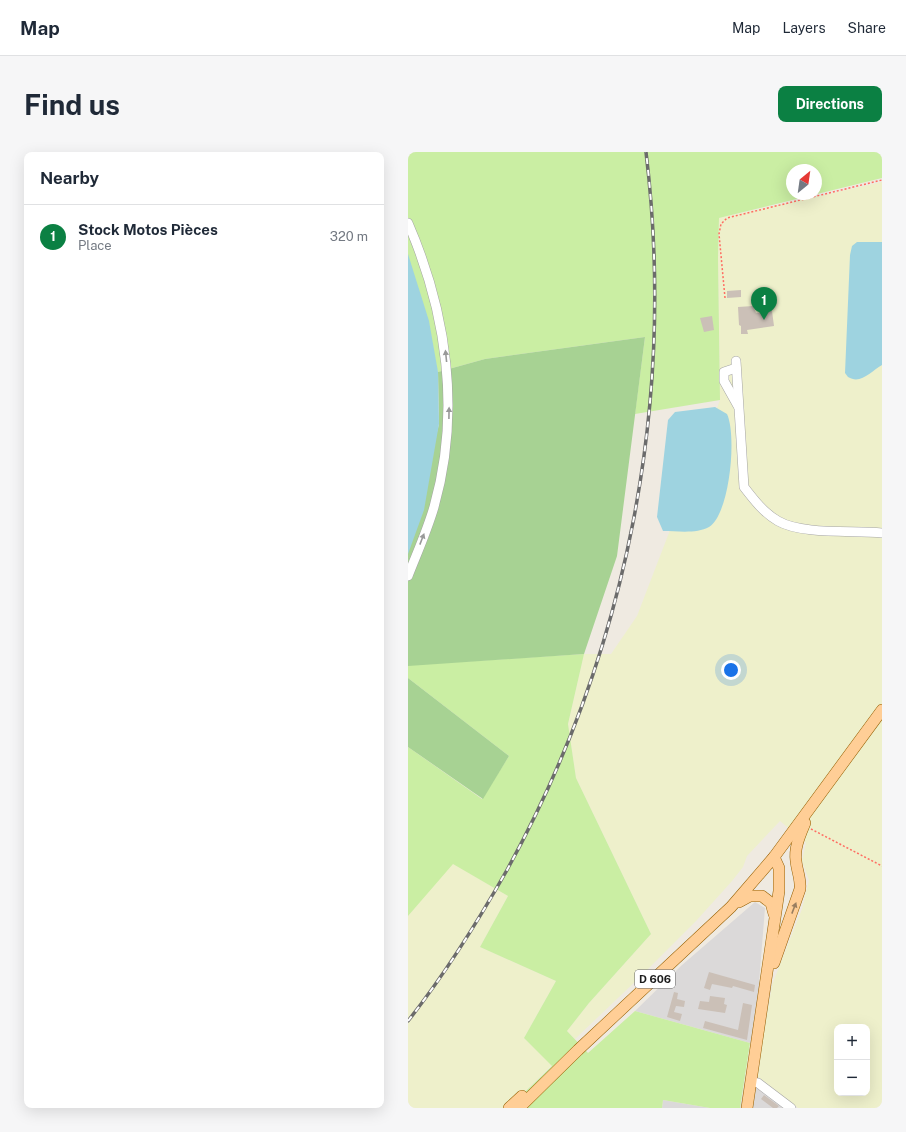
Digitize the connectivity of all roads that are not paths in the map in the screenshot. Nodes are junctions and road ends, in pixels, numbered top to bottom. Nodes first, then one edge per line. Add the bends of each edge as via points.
1 (408, 223) edge
2 (739, 409) junction
3 (882, 533) edge
4 (408, 576) edge
5 (882, 710) edge
6 (808, 813) junction
7 (778, 853) junction
8 (796, 862) junction
9 (732, 907) junction
10 (775, 923) junction
11 (787, 928) junction
12 (766, 984) junction
13 (578, 1050) junction
14 (751, 1081) junction
15 (509, 1108) edge
16 (519, 1108) edge
17 (747, 1108) edge
18 (791, 1108) edge

4 -> 1 street via 434,508 448,438 449,395 445,352 436,305
2 - 2 street via 736,364 724,372 724,381
2 - 3 street via 744,487 756,504 779,522 807,530
5 - 6 main road, D 606
6 - 7 main road, D 606
6 - 8 main road via 797,846
7 - 8 main road
7 - 9 main road, D 606
7 - 10 main road via 780,880
11 -> 8 main road via 800,889
9 - 10 main road via 750,896 762,896 771,902
9 - 13 main road, D 606
10 - 11 main road via 781,928
10 - 12 main road
11 - 12 main road
12 - 14 main road
13 - 15 main road, D 606 via 554,1067
13 - 16 main road, D 606
14 - 17 main road
14 - 18 street via 758,1082

